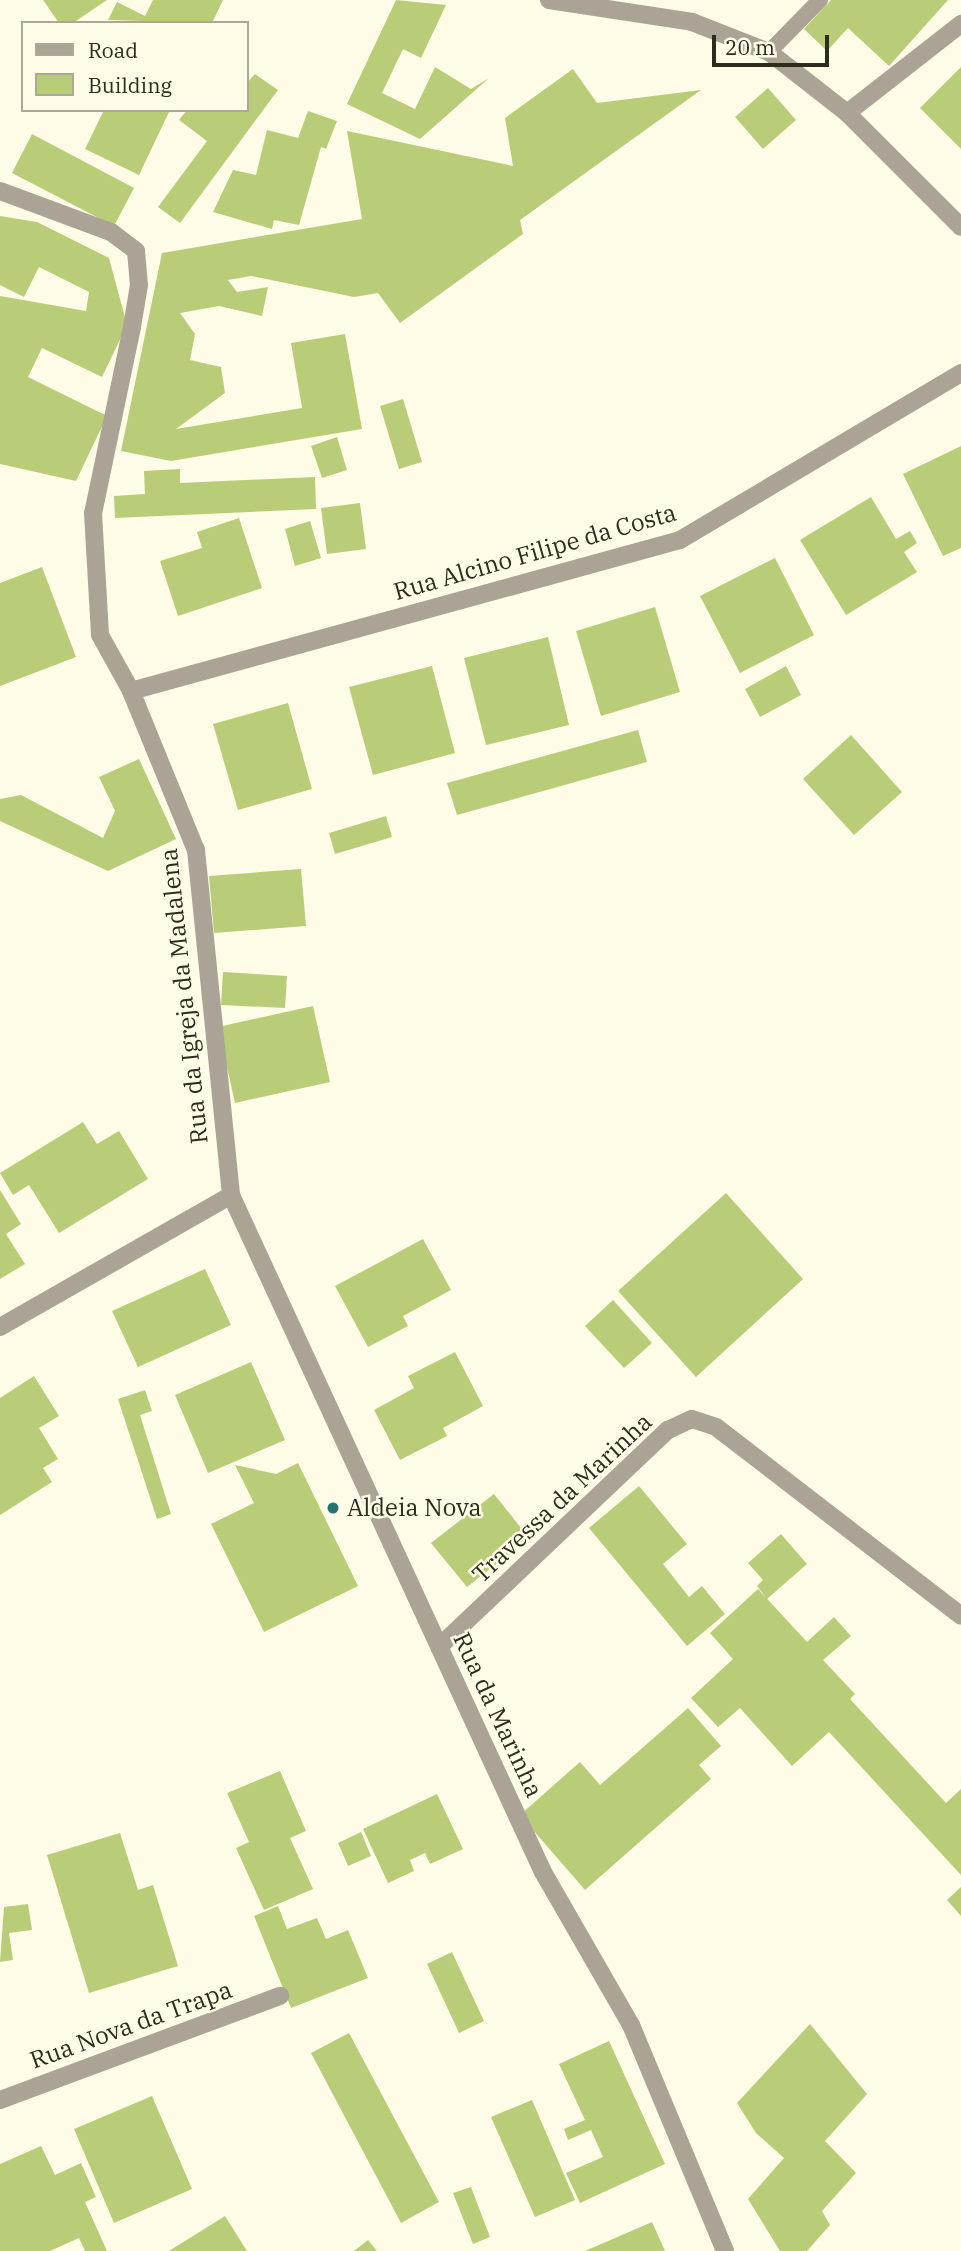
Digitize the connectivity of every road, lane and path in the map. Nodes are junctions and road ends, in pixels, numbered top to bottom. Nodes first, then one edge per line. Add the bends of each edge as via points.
1 (549, 0) edge
2 (820, 0) edge
3 (961, 24) edge
4 (769, 52) junction
5 (847, 113) junction
6 (0, 191) edge
7 (961, 227) edge
8 (961, 373) edge
9 (131, 691) junction
10 (231, 1195) junction
11 (0, 1327) edge
12 (961, 1615) edge
13 (440, 1646) junction
14 (280, 1996) dead end
15 (0, 2100) edge
16 (725, 2251) edge

1 - 4 street via 692,22
2 - 4 lane
3 - 5 street
4 - 5 street
5 - 7 street
6 - 9 street, Rua da Igreja da Madalena via 111,232 136,251 137,295 93,513 100,635
8 - 9 street, Rua Alcino Filipe da Costa via 680,540
9 - 10 street, Rua da Igreja da Madalena via 196,850
10 - 11 street
10 - 13 street, Rua da Marinha
12 - 13 street, Travessa da Marinha via 716,1427 692,1419 668,1430
13 - 16 street, Rua da Marinha via 542,1872 631,2025
14 - 15 street, Rua Nova da Trapa

